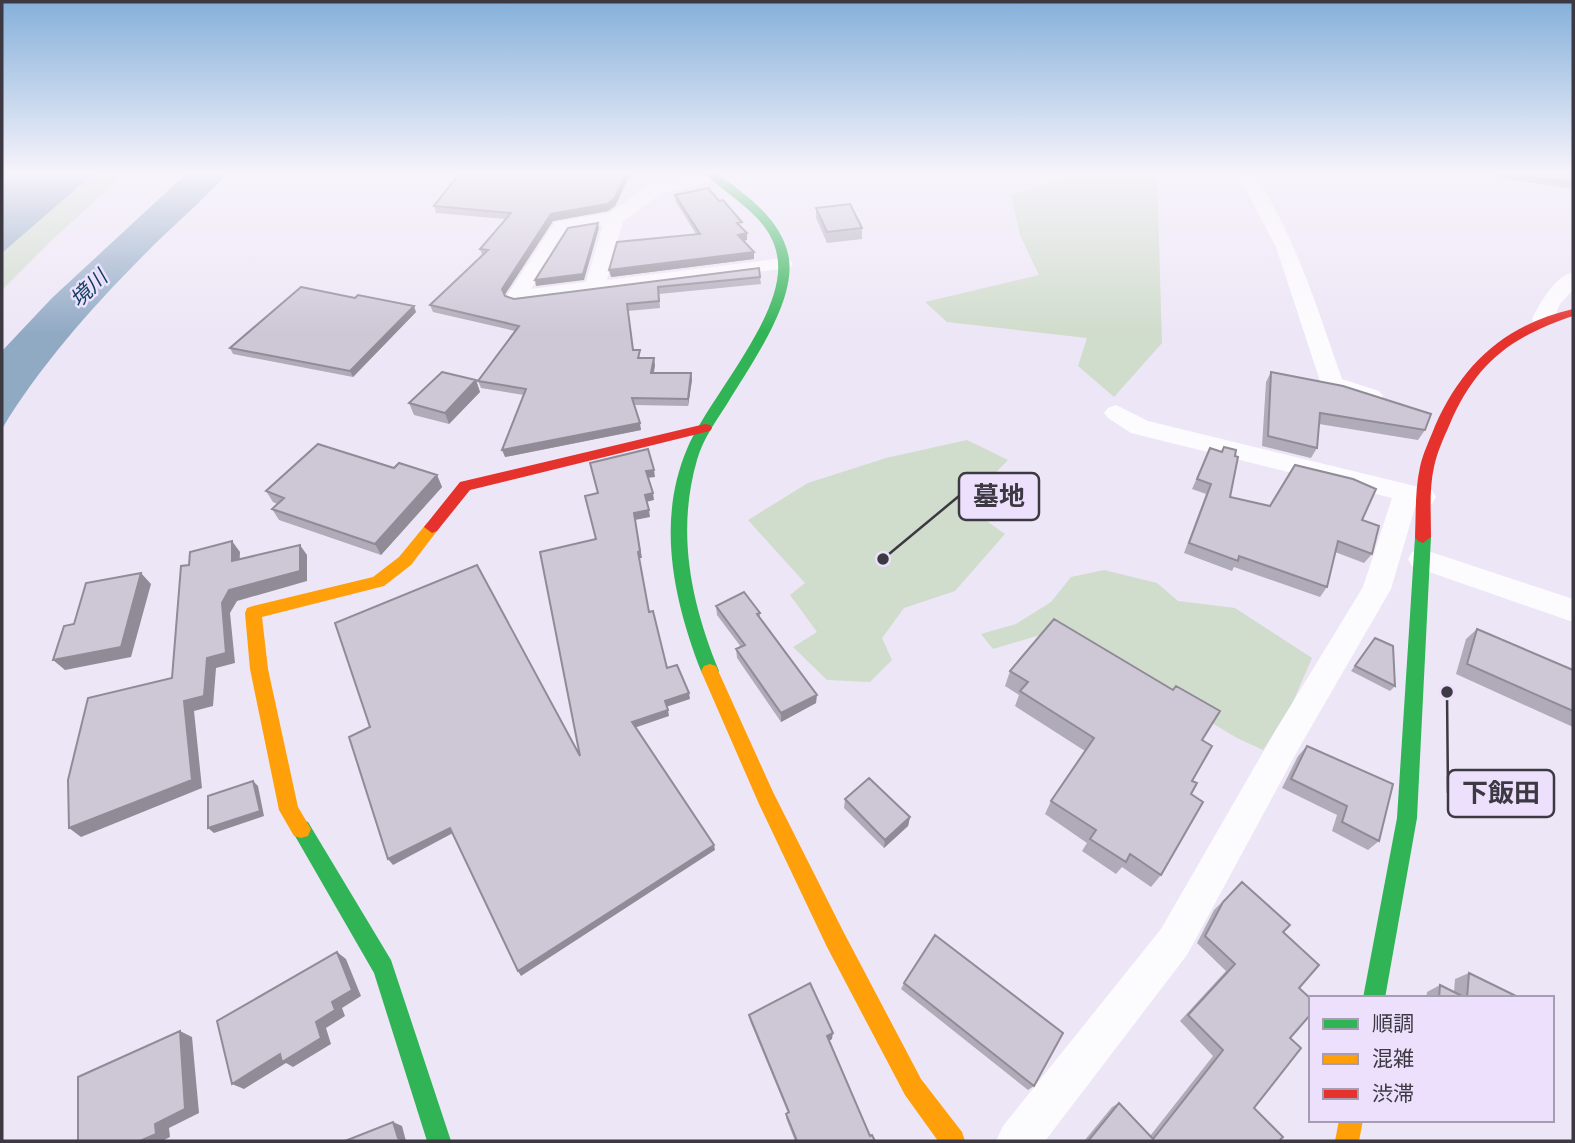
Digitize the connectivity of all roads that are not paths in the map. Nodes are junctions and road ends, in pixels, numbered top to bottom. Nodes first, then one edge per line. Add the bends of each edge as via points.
1 (562, 226) edge
2 (612, 226) edge
3 (769, 226) edge
4 (1275, 226) edge
5 (783, 264) junction
6 (1573, 278) edge
7 (594, 289) junction
8 (1573, 312) edge
9 (1542, 319) junction
10 (1393, 403) edge
11 (1116, 413) dead end
12 (705, 428) junction
13 (1416, 496) junction
14 (1422, 559) junction
15 (1573, 611) edge
16 (1374, 996) edge
17 (1351, 1122) edge
18 (439, 1141) edge
19 (953, 1141) edge
20 (1018, 1141) edge
21 (1347, 1141) edge

1 - 7 street via 516,297
2 - 7 street
3 - 5 street
4 - 10 street via 1332,384
5 - 7 street
5 - 12 street via 769,321
6 - 9 street
8 - 9 street
9 - 13 street via 1497,343 1436,416 1427,468
11 - 13 street via 1140,427
12 - 18 street via 465,486 405,561 378,582 253,613 259,669 289,810 383,968
12 - 19 street via 691,457 678,527 678,565 695,636 835,939 913,1087
13 - 14 street
13 - 20 street via 1377,589 1174,942
14 - 15 street
14 - 16 street via 1407,818
17 - 21 street

